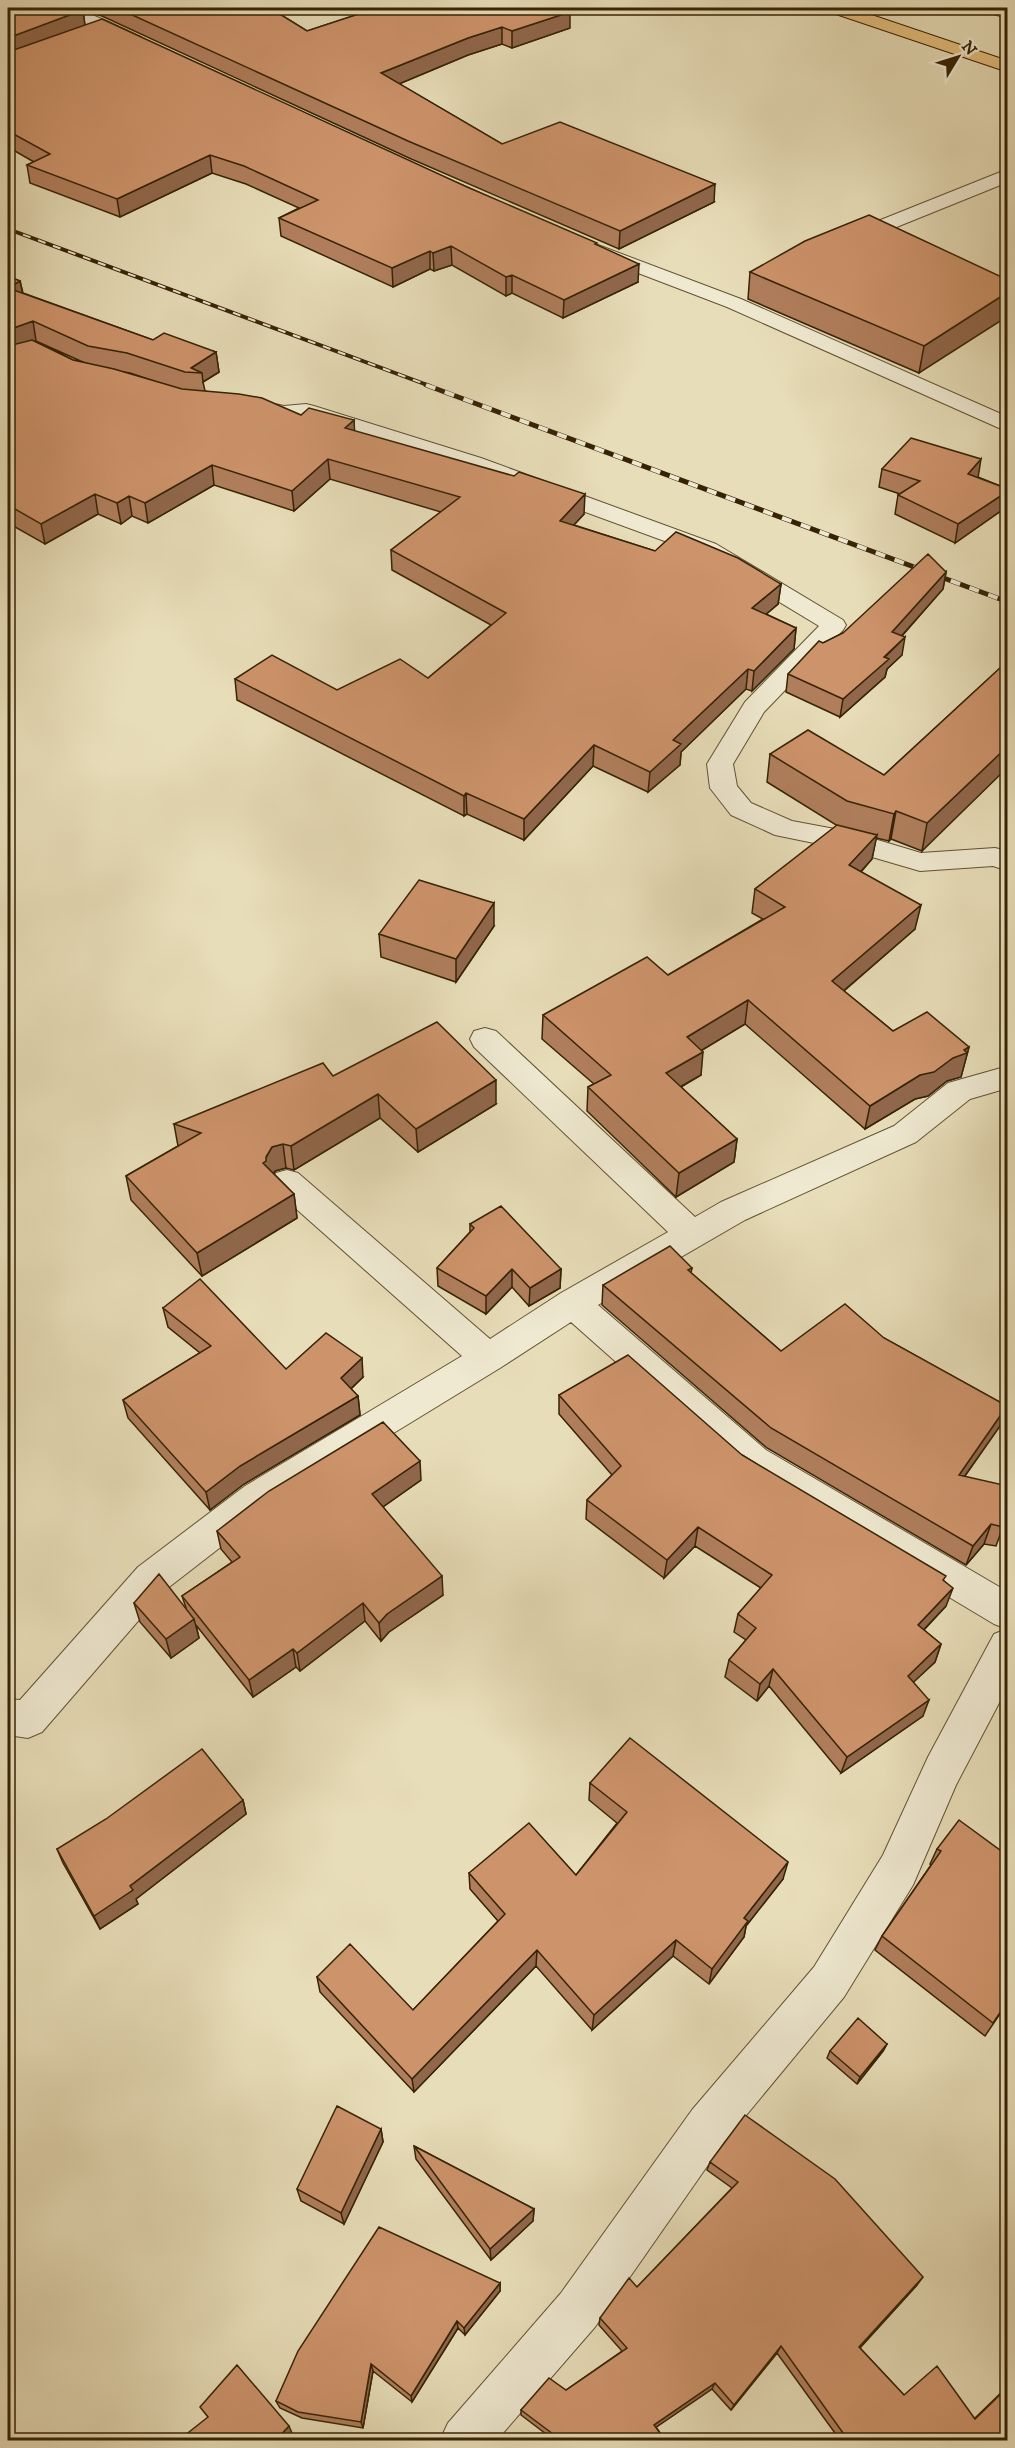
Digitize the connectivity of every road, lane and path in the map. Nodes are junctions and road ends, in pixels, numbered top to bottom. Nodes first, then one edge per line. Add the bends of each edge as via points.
1 (57, 8) edge
2 (836, 8) edge
3 (991, 8) edge
4 (1008, 13) edge
5 (156, 51) edge
6 (1008, 67) edge
7 (1008, 176) edge
8 (579, 243) edge
9 (828, 248) edge
10 (225, 402) edge
11 (1008, 425) edge
12 (1008, 862) edge
13 (485, 1039) dead end
14 (1008, 1077) edge
15 (287, 1182) dead end
16 (692, 1235) junction
17 (573, 1303) junction
18 (488, 1358) junction
19 (1008, 1612) edge
20 (1008, 1646) edge
21 (8, 1717) edge
22 (465, 2440) edge

1 - 5 street via 97,31
2 - 6 highway
3 - 4 street
7 - 9 street
8 - 11 street via 736,295
10 - 12 street via 284,413 306,411 473,463 708,549 771,585 834,625 754,708 720,764 724,788 741,809 785,829 852,841 920,862 994,857
13 - 16 street
14 - 16 street via 959,1091 905,1134 733,1211
15 - 18 street
16 - 17 street
17 - 18 street
17 - 19 street via 753,1461
18 - 21 street via 258,1497 151,1579 28,1719
20 - 22 street via 942,1771 898,1870 829,1982 708,2126 578,2310

